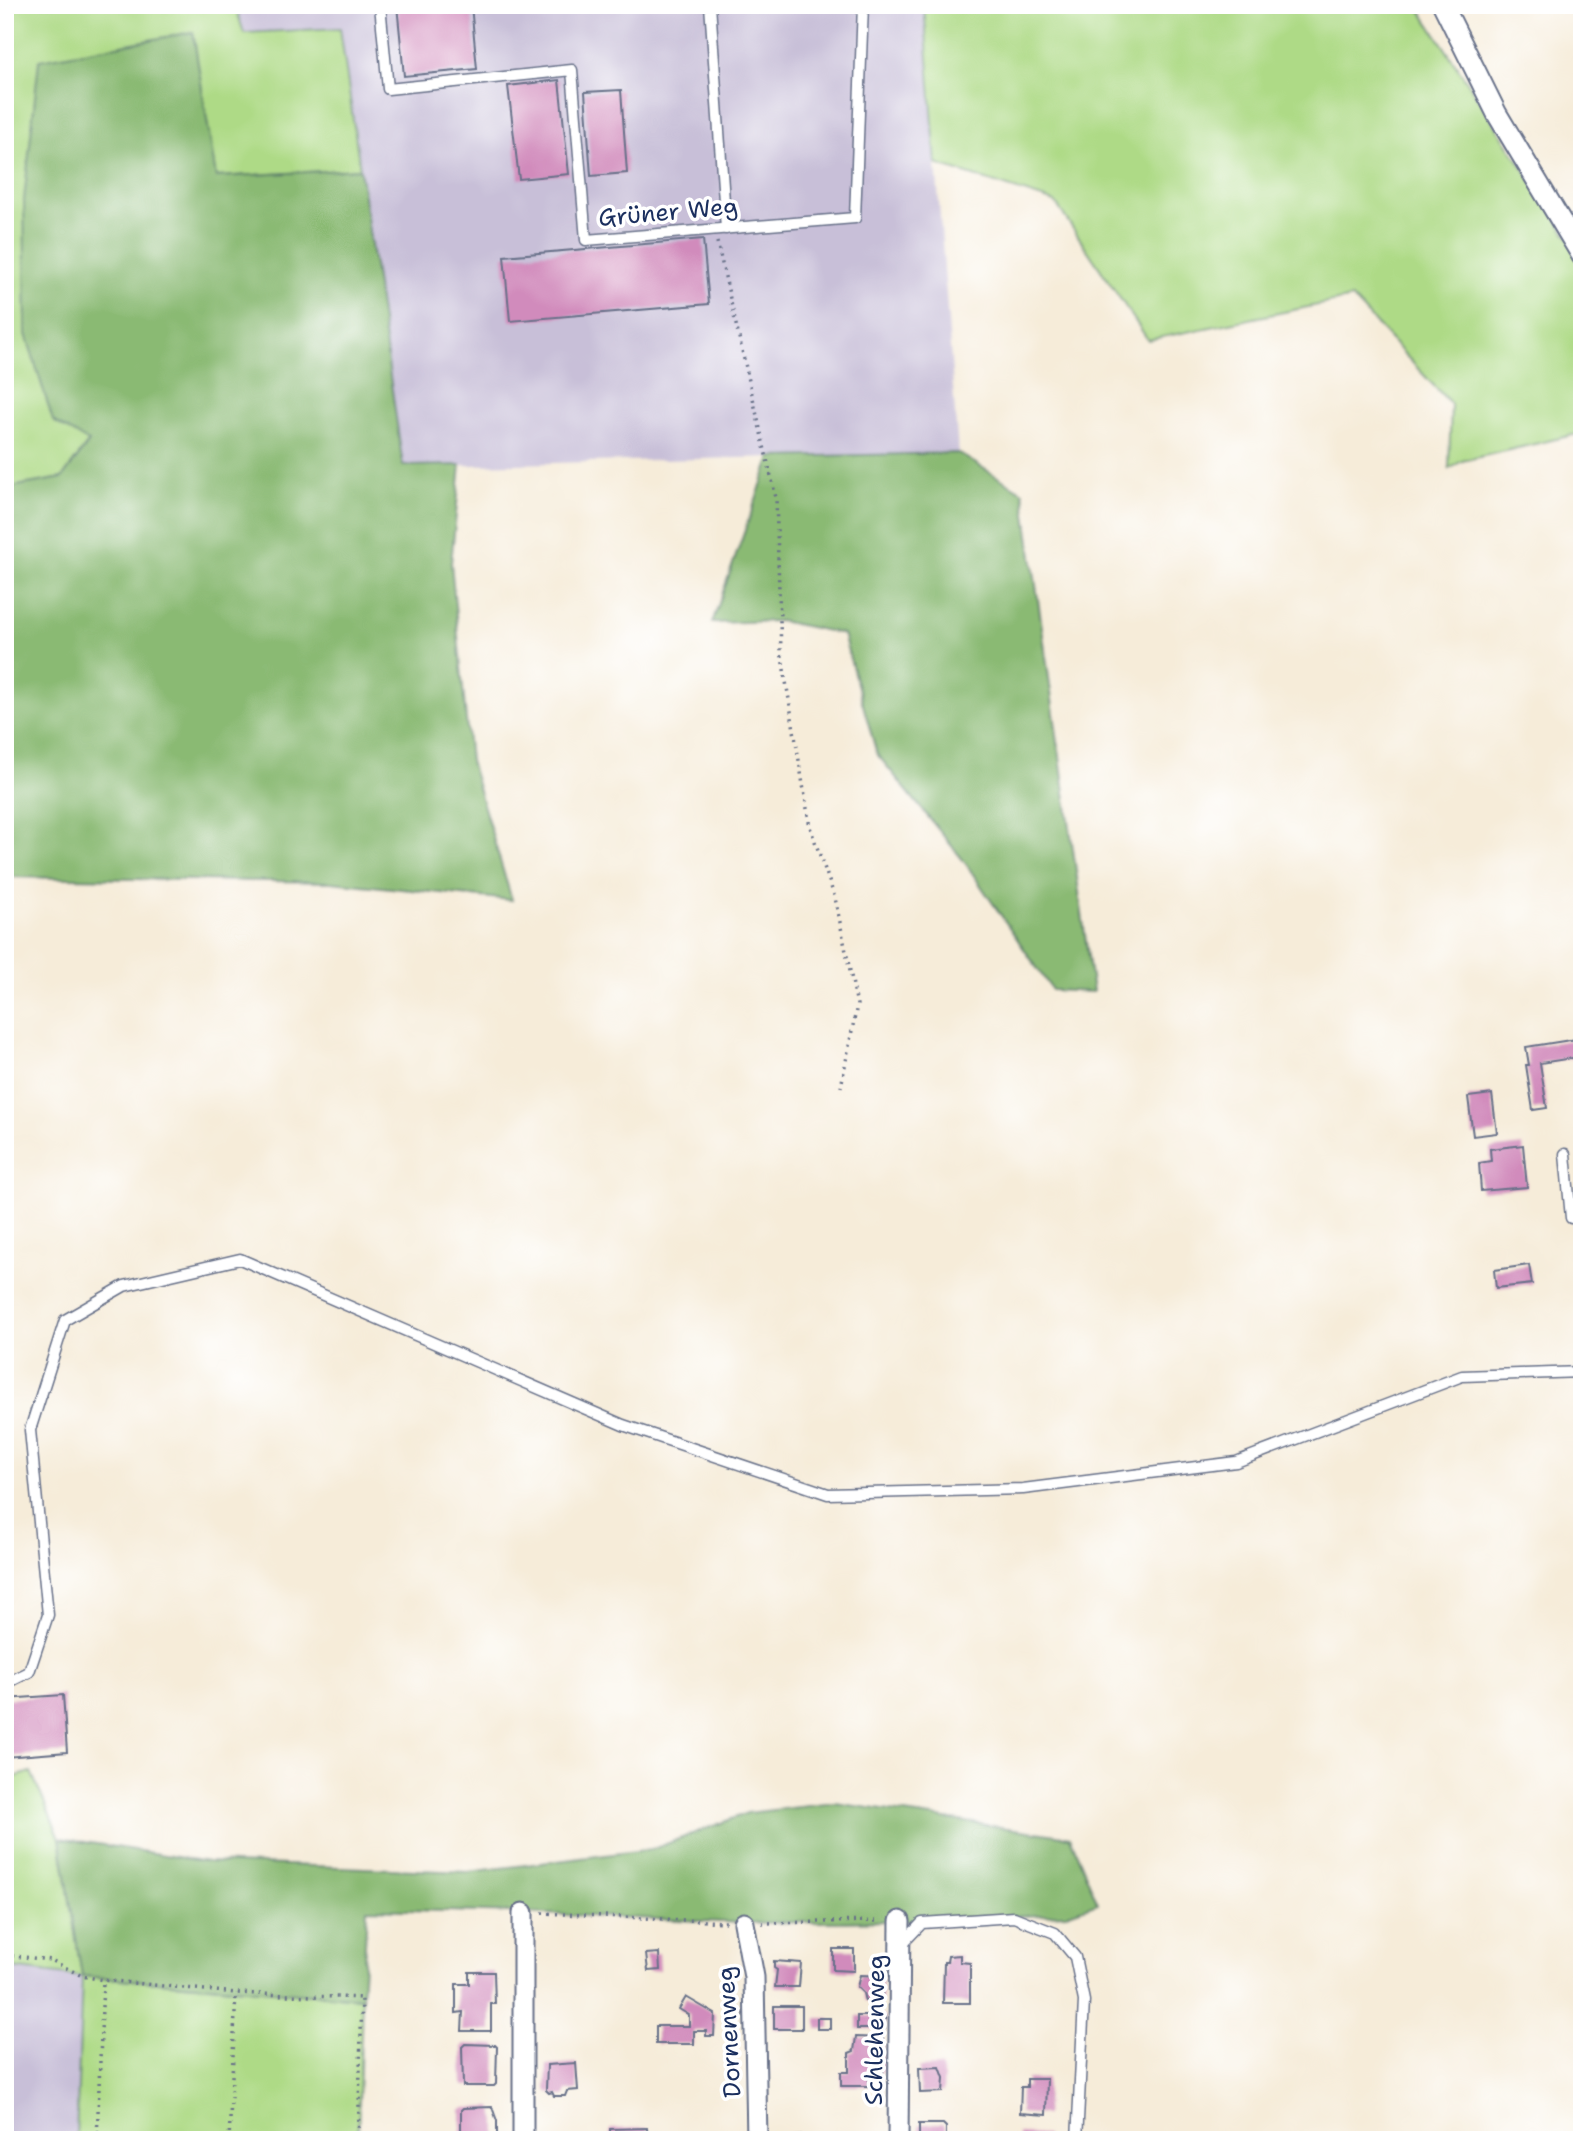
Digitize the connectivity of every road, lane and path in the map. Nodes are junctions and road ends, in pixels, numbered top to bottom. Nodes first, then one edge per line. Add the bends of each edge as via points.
1 (380, 5) edge
2 (710, 5) edge
3 (863, 5) edge
4 (1443, 5) edge
5 (726, 229) junction
6 (715, 230) junction
7 (1582, 256) edge
8 (841, 1087) dead end
9 (1564, 1154) dead end
10 (1582, 1217) edge
11 (1582, 1372) edge
12 (5, 1684) edge
13 (523, 1913) joint
14 (900, 1921) joint
15 (744, 1923) junction
16 (900, 1945) junction
17 (5, 1955) edge
18 (103, 1980) junction
19 (236, 1993) junction
20 (97, 2140) edge
21 (229, 2140) edge
22 (358, 2140) edge
23 (523, 2140) edge
24 (757, 2140) edge
25 (898, 2140) edge
26 (1077, 2140) edge

1 - 6 lane, Grüner Weg via 388,89 572,70 586,240
2 - 5 lane
3 - 5 lane, Grüner Weg via 855,218
4 - 7 street via 1497,114
5 - 6 lane, Grüner Weg
6 - 8 path via 776,498 782,651 810,827 835,898 857,1005
9 - 10 lane via 1571,1218
11 - 12 lane via 1462,1376 1236,1462 1023,1489 828,1494 623,1425 240,1259 124,1286 65,1320 30,1430 48,1615 29,1672
13 - 15 path
13 - 23 street
14 - 15 path
14 - 16 street, Schlehenweg
15 - 24 street, Dornenweg via 754,1977
16 - 25 street, Schlehenweg
16 - 26 lane via 922,1923 1014,1917 1055,1933 1075,1957 1084,2001
17 - 18 path via 51,1960 82,1976
18 - 19 path
18 - 20 path
19 - 21 path
19 - 22 path via 362,1998

